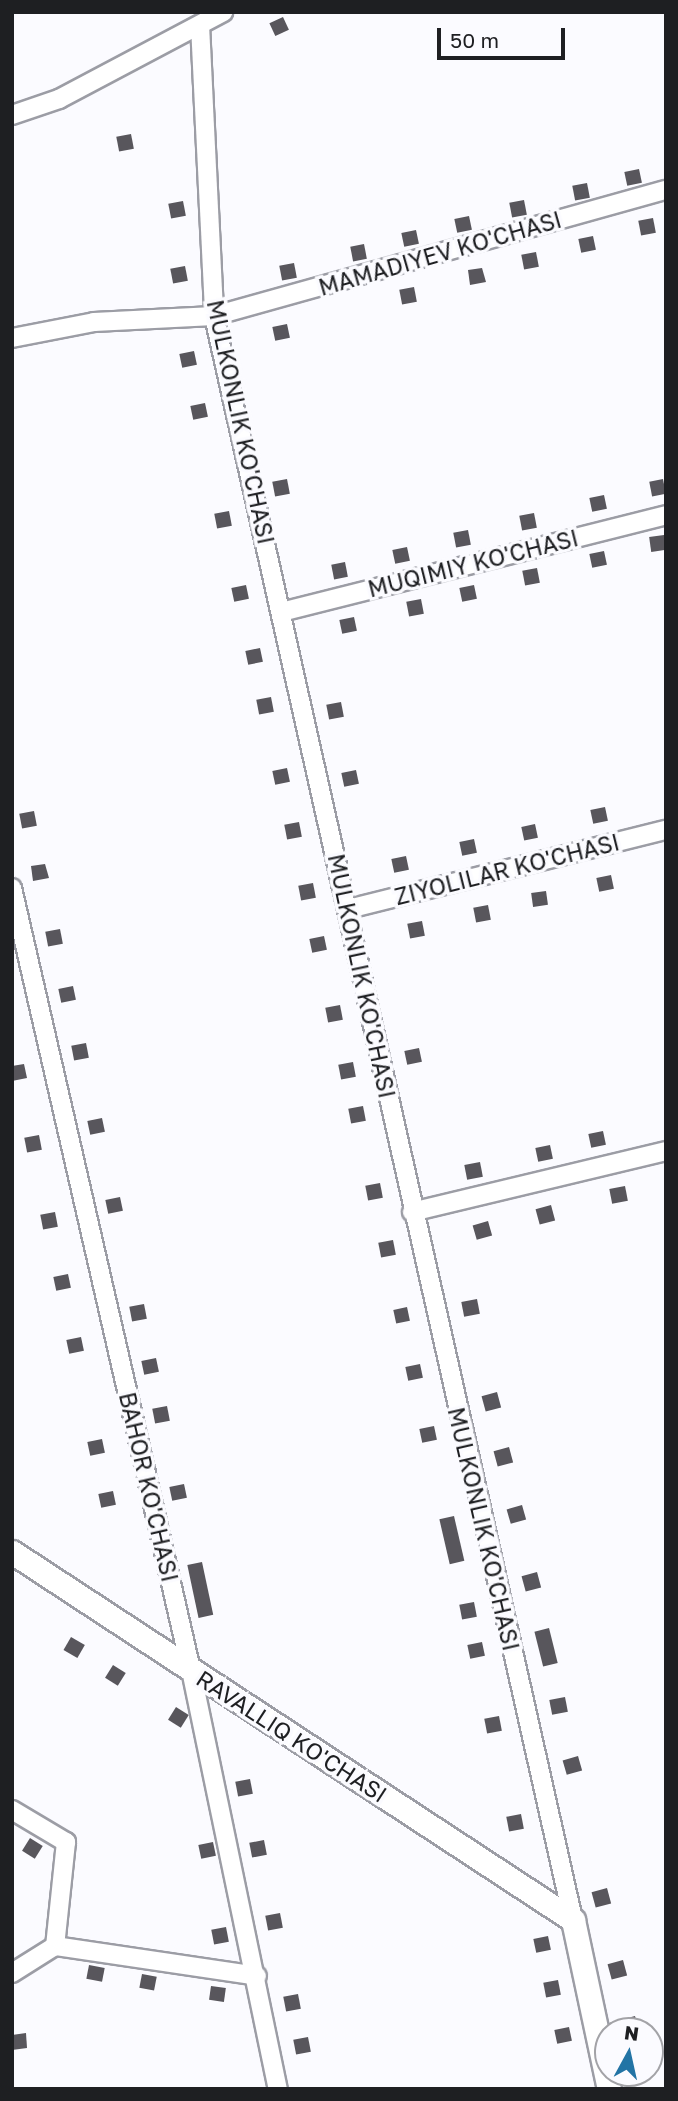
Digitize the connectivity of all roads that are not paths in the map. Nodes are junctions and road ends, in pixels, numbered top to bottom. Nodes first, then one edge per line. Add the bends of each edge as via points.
1 (223, 12) edge
2 (200, 25) junction
3 (12, 115) edge
4 (666, 191) edge
5 (214, 316) junction
6 (12, 338) edge
7 (666, 515) edge
8 (281, 612) junction
9 (666, 830) edge
10 (12, 888) edge
11 (348, 909) junction
12 (666, 1151) edge
13 (412, 1212) junction
14 (12, 1552) edge
15 (191, 1670) junction
16 (12, 1810) edge
17 (573, 1920) junction
18 (55, 1946) junction
19 (12, 1973) edge
20 (257, 1976) junction
21 (278, 2089) edge
22 (609, 2089) edge

1 - 2 street
2 - 3 street via 59,99
2 - 5 street, MULKONLIK KO'CHASI
4 - 5 street, MAMADIYEV KO'CHASI
5 - 6 street, MAMADIYEV KO'CHASI via 94,321
5 - 8 street, MULKONLIK KO'CHASI
7 - 8 street, MUQIMIY KO'CHASI
8 - 11 street, MULKONLIK KO'CHASI
9 - 11 street, ZIYOLILAR KO'CHASI
10 - 15 street, BAHOR KO'CHASI
11 - 13 street, MULKONLIK KO'CHASI
12 - 13 street
13 - 17 street, MULKONLIK KO'CHASI
14 - 15 street, RAVALLIQ KO'CHASI
15 - 17 street, RAVALLIQ KO'CHASI
15 - 20 street, BAHOR KO'CHASI
16 - 18 street via 66,1842
17 - 22 street
18 - 19 street
18 - 20 street
20 - 21 street, BAHOR KO'CHASI

